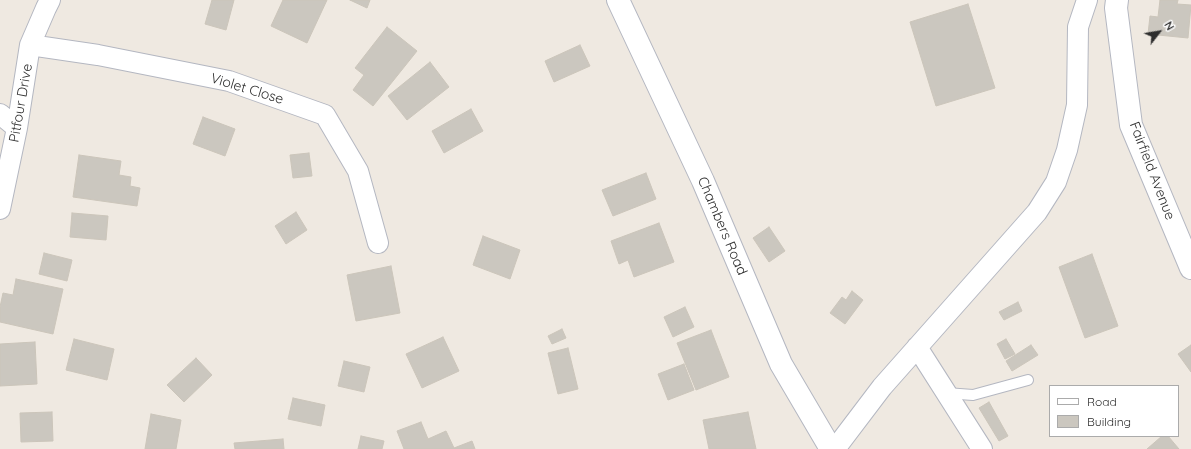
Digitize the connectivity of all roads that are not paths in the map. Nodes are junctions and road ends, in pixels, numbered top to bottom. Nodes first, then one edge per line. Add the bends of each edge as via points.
1 (50, 0) edge
2 (618, 0) edge
3 (1087, 0) edge
4 (1117, 0) edge
5 (30, 45) junction
6 (0, 114) edge
7 (17, 128) junction
8 (0, 209) edge
9 (378, 243) dead end
10 (1191, 268) edge
11 (917, 347) junction
12 (1028, 380) dead end
13 (946, 393) junction
14 (831, 449) edge
15 (835, 449) edge
16 (982, 449) edge

1 - 5 street, Pitfour Drive
2 - 14 street, Chambers Road via 703,181 781,364
3 - 11 street via 1078,28 1077,105 1067,150 1056,182 1037,212
4 - 10 street, Fairfield Avenue via 1131,125
5 - 7 street, Pitfour Drive
5 - 9 street, Violet Close via 98,55 230,81 325,115 358,171
6 - 7 street
7 - 8 street, Pitfour Drive
11 - 13 street
11 - 15 street via 882,387
12 - 13 lane via 973,395
13 - 16 street

